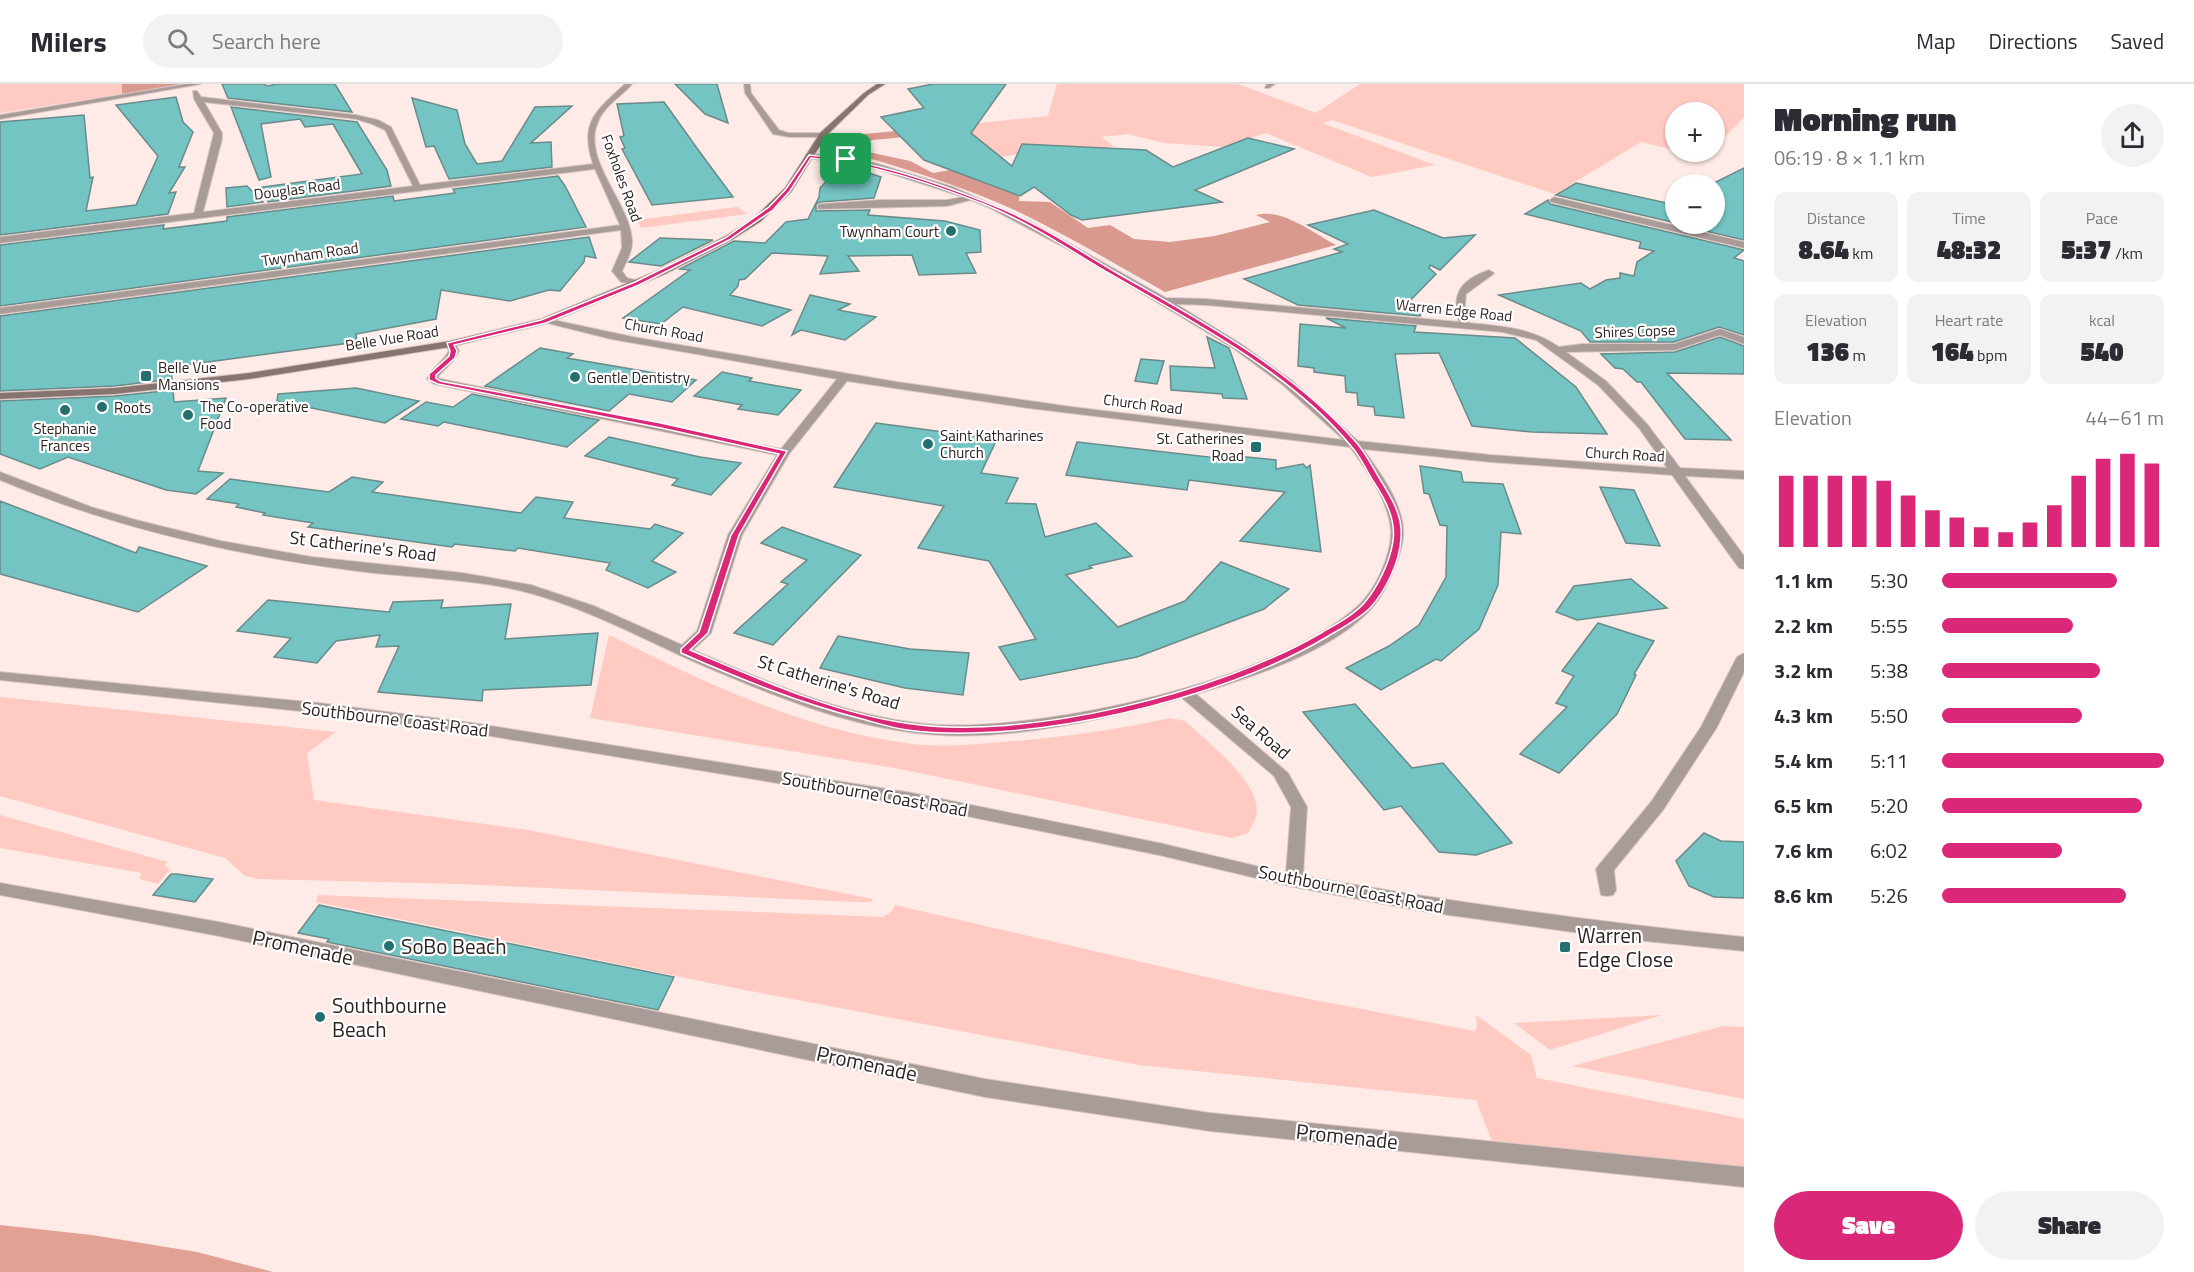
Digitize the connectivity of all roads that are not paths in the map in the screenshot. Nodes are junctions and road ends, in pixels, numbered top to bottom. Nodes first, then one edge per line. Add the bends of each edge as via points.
1 (194, 84) edge
2 (629, 84) edge
3 (747, 84) edge
4 (882, 84) edge
5 (198, 99) junction
6 (0, 117) edge
7 (822, 135) junction
8 (809, 156) junction
9 (598, 165) junction
10 (417, 188) junction
11 (969, 198) junction
12 (1554, 200) dead end
13 (821, 207) dead end
14 (198, 215) junction
15 (625, 227) junction
16 (1744, 234) edge
17 (0, 240) edge
18 (1732, 242) junction
19 (1744, 245) edge
20 (1489, 273) dead end
21 (637, 283) junction
22 (1165, 301) junction
23 (0, 311) edge
24 (544, 321) junction
25 (1465, 326) junction
26 (1744, 341) edge
27 (450, 344) junction
28 (1559, 350) junction
29 (844, 378) junction
30 (0, 396) edge
31 (1356, 446) junction
32 (784, 453) junction
33 (1679, 472) junction
34 (1744, 475) edge
35 (0, 476) edge
36 (1744, 565) edge
37 (684, 651) junction
38 (1744, 657) edge
39 (0, 676) edge
40 (1186, 693) junction
41 (1294, 881) junction
42 (0, 889) edge
43 (1607, 890) dead end
44 (1744, 944) edge
45 (1744, 1177) edge

1 - 5 street
1 - 6 street
2 - 9 street, Foxholes Road via 591,129
3 - 7 street via 748,93 776,132
4 - 7 main road, Belle Vue Road
5 - 10 street via 375,122 388,129
5 - 14 street via 218,133
7 - 8 main road, Belle Vue Road
8 - 11 street, St Catherine's Road via 858,161
8 - 21 main road, Belle Vue Road via 788,190 757,220
9 - 10 street, Douglas Road
9 - 15 street, Foxholes Road
10 - 14 street, Douglas Road
11 - 13 street via 947,203
11 - 22 street, St Catherine's Road via 1041,231
12 - 18 street
14 - 17 street, Douglas Road
15 - 21 street, Foxholes Road via 628,241 617,271 624,280
15 - 23 street, Twynham Road
16 - 18 street
18 - 19 street
20 - 25 street via 1459,297
21 - 24 main road, Belle Vue Road
22 - 25 street, Warren Edge Road
22 - 31 street, St Catherine's Road via 1281,377 1315,404
24 - 27 main road, Belle Vue Road
24 - 29 street, Church Road
25 - 28 street, Warren Edge Road via 1526,333
26 - 28 street, Shires Copse via 1720,332 1675,347
27 - 30 main road, Belle Vue Road via 249,376 115,392
27 - 32 street via 452,357 433,374 432,379 438,382
28 - 33 street, Warren Edge Road via 1602,383
29 - 31 street, Church Road
29 - 32 street
31 - 33 street, Church Road via 1539,464
31 - 40 street, St Catherine's Road via 1396,518 1397,540 1387,575 1367,605 1295,652
32 - 37 street via 735,535 704,633
33 - 34 street, Church Road
33 - 36 street, Warren Edge Road
35 - 37 street, St Catherine's Road via 66,503 147,528 246,551 486,579 527,588 585,606
37 - 40 street, St Catherine's Road via 774,689 905,726 958,730 1026,726 1102,714
38 - 43 street via 1709,726 1657,806 1605,869
39 - 41 street, Southbourne Coast Road via 319,708 715,766 912,799
40 - 41 street, Sea Road via 1280,773 1299,807
41 - 44 street, Southbourne Coast Road via 1427,905
42 - 45 street, Promenade via 219,928 985,1088 1210,1122

